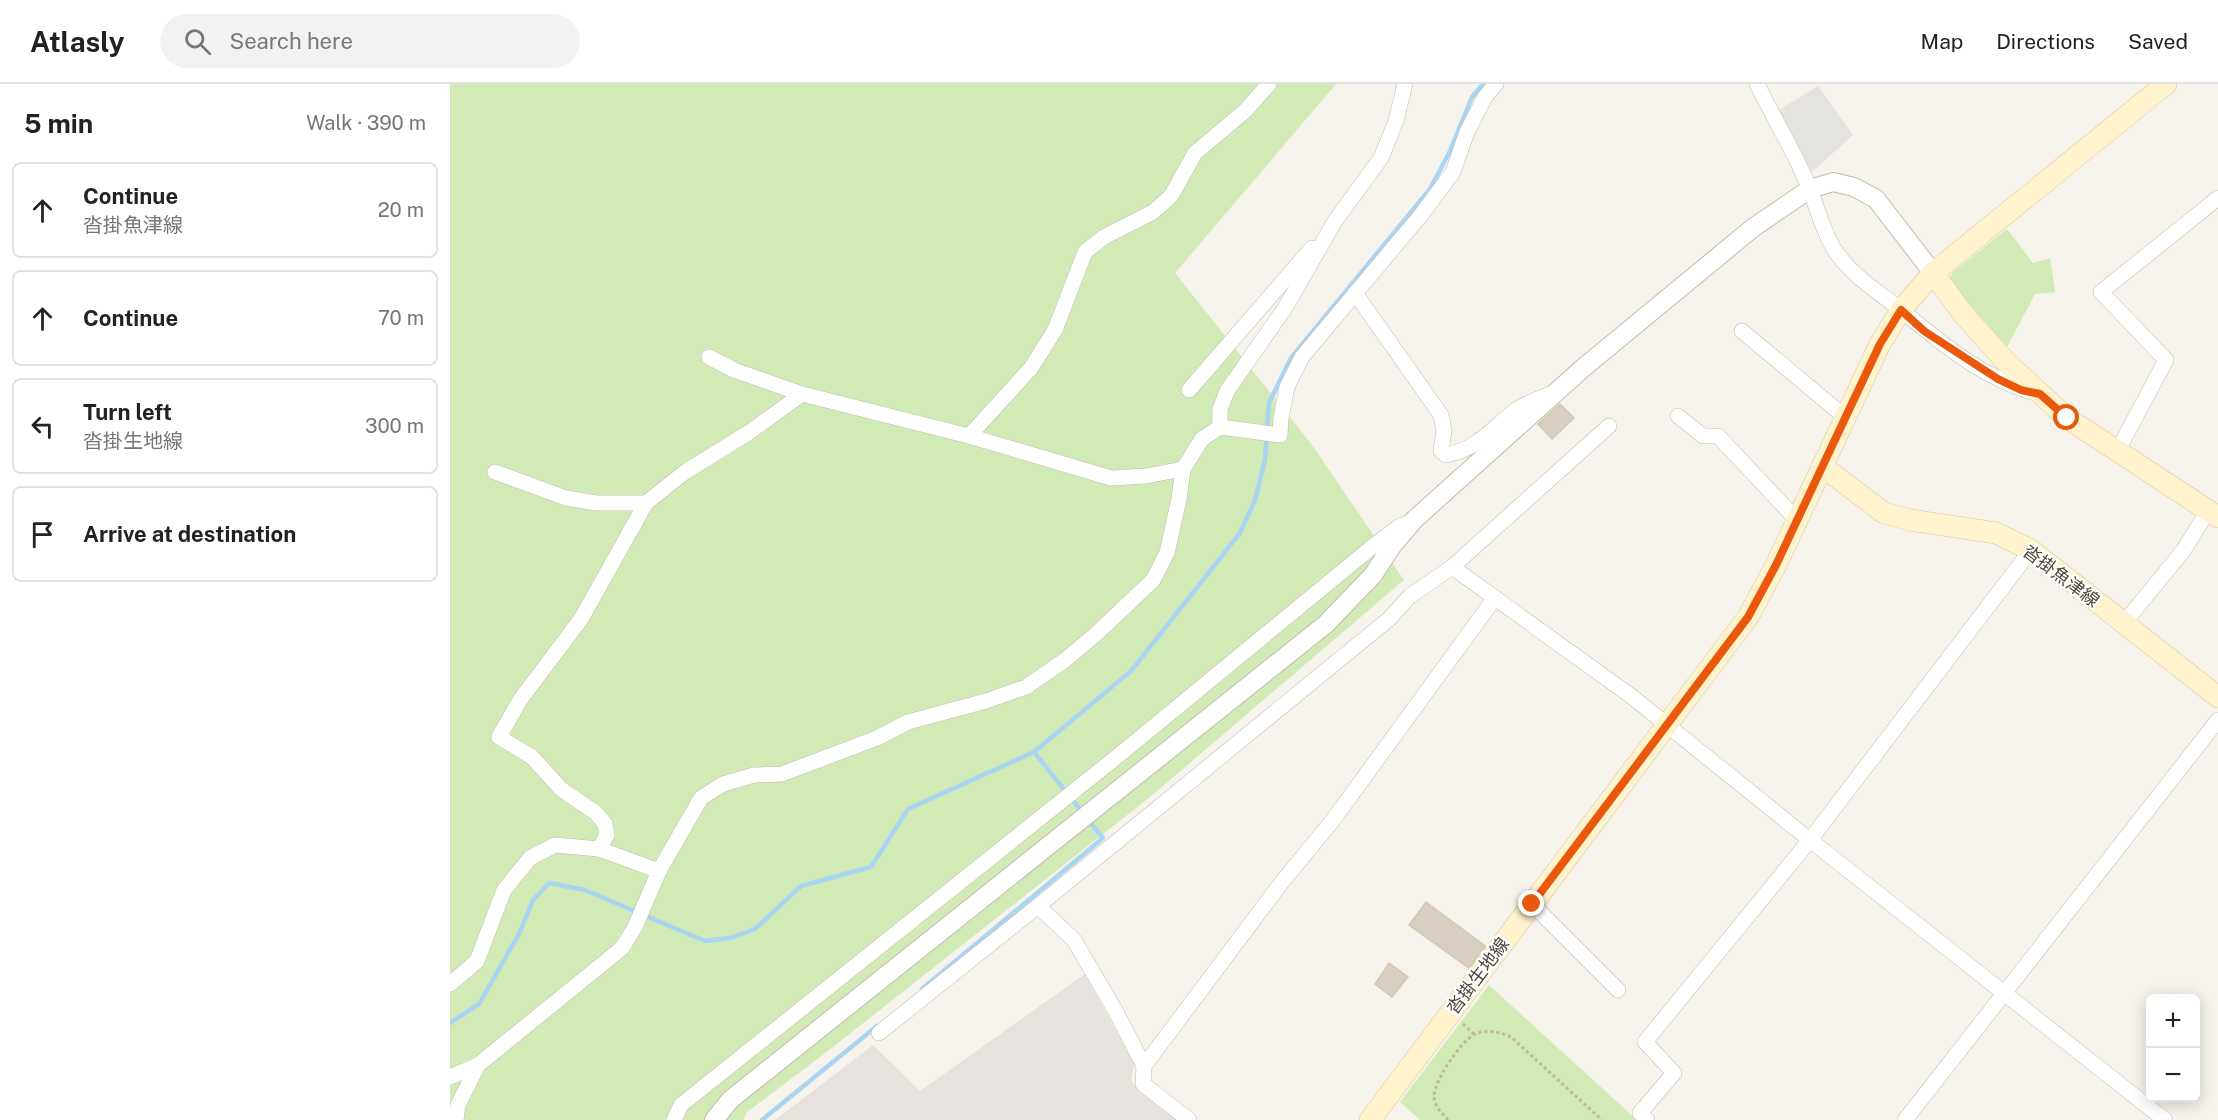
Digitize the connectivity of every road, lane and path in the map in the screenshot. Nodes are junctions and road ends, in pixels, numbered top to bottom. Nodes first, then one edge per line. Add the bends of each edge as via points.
1 (1269, 84) edge
2 (1405, 84) edge
3 (1496, 84) edge
4 (1757, 84) edge
5 (2166, 84) edge
6 (1810, 189) junction
7 (2218, 198) edge
8 (1335, 221) junction
9 (1933, 273) junction
10 (1355, 293) junction
11 (1901, 310) junction
12 (1742, 331) dead end
13 (709, 357) dead end
14 (1561, 389) junction
15 (1189, 390) dead end
16 (802, 394) junction
17 (2040, 394) junction
18 (1678, 416) dead end
19 (1845, 417) junction
20 (1609, 426) dead end
21 (1220, 428) junction
22 (969, 436) junction
23 (2118, 450) junction
24 (1822, 466) junction
25 (1183, 469) junction
26 (495, 472) dead end
27 (646, 503) junction
28 (2213, 514) edge
29 (1415, 519) junction
30 (1797, 520) junction
31 (2031, 550) junction
32 (1452, 567) junction
33 (1494, 599) junction
34 (2124, 623) junction
35 (2218, 697) edge
36 (2218, 720) edge
37 (1667, 724) junction
38 (1810, 840) junction
39 (599, 849) junction
40 (659, 871) junction
41 (1532, 904) junction
42 (1038, 906) junction
43 (450, 984) edge
44 (1618, 990) dead end
45 (2003, 993) junction
46 (879, 1033) dead end
47 (478, 1065) junction
48 (1144, 1066) junction
49 (450, 1077) edge
50 (456, 1120) edge
51 (674, 1120) edge
52 (714, 1120) edge
53 (1189, 1120) edge
54 (1370, 1120) edge
55 (1448, 1120) edge
56 (1602, 1120) edge
57 (1647, 1120) edge
58 (1905, 1120) edge
59 (2165, 1120) edge

1 - 22 street via 1245,111 1195,153 1171,196 1153,212 1104,237 1085,252 1055,330 1031,369
2 - 8 street via 1396,121 1380,158
3 - 10 street via 1467,132 1453,172
4 - 6 street
5 - 9 main road
6 - 9 street via 1833,182 1854,187 1876,199
6 - 11 street via 1835,251 1864,282
6 - 14 street via 1754,226
7 - 23 street via 2101,292 2166,360
8 - 15 street
8 - 21 street via 1285,308 1227,391
9 - 11 main road
9 - 17 main road via 1964,315
10 - 14 street via 1441,415 1441,451 1446,455 1462,452 1517,409
10 - 21 street via 1302,357 1287,387 1280,435
11 - 17 street via 1924,331 1998,379
11 - 19 main road, 沓掛生地線
12 - 19 street
13 - 16 street
14 - 29 street
16 - 22 street
16 - 27 street via 685,472
17 - 23 main road via 2067,418
18 - 30 street via 1702,436 1718,436
19 - 24 main road, 沓掛生地線
20 - 32 street
21 - 25 street via 1202,440
22 - 25 street via 1111,478
23 - 28 main road
24 - 30 main road, 沓掛生地線
24 - 31 main road, 沓掛魚津線 via 1884,513 1996,533
25 - 40 street via 1167,553 1153,580 1065,660 1026,687 908,722 782,774 754,775 723,784 701,798
26 - 27 street via 566,498 597,503
27 - 39 street via 581,619 520,700 499,737 532,757 561,789 596,813 605,824 607,835
28 - 34 street
29 - 51 street via 1372,547 681,1105
29 - 52 street via 1373,576 1326,624 730,1100
30 - 37 main road, 沓掛生地線 via 1748,617
31 - 34 main road, 沓掛魚津線
31 - 38 street
32 - 33 street
32 - 42 street via 1410,596 1389,619
33 - 37 street
33 - 48 street via 1333,820
34 - 35 main road, 沓掛魚津線
36 - 45 street
37 - 38 street
37 - 41 main road, 沓掛生地線
38 - 45 street
38 - 57 street via 1645,1042 1674,1073 1640,1113
39 - 40 street
39 - 43 street via 555,845 530,858 504,890 477,961
40 - 47 street via 622,948
41 - 44 street
41 - 54 main road, 沓掛生地線
42 - 46 street
42 - 48 street via 1074,940
45 - 58 street
45 - 59 street
47 - 49 street
47 - 50 street via 458,1105
48 - 53 street via 1143,1084
55 - 56 path via 1434,1098 1444,1070 1474,1034 1496,1031 1511,1037

